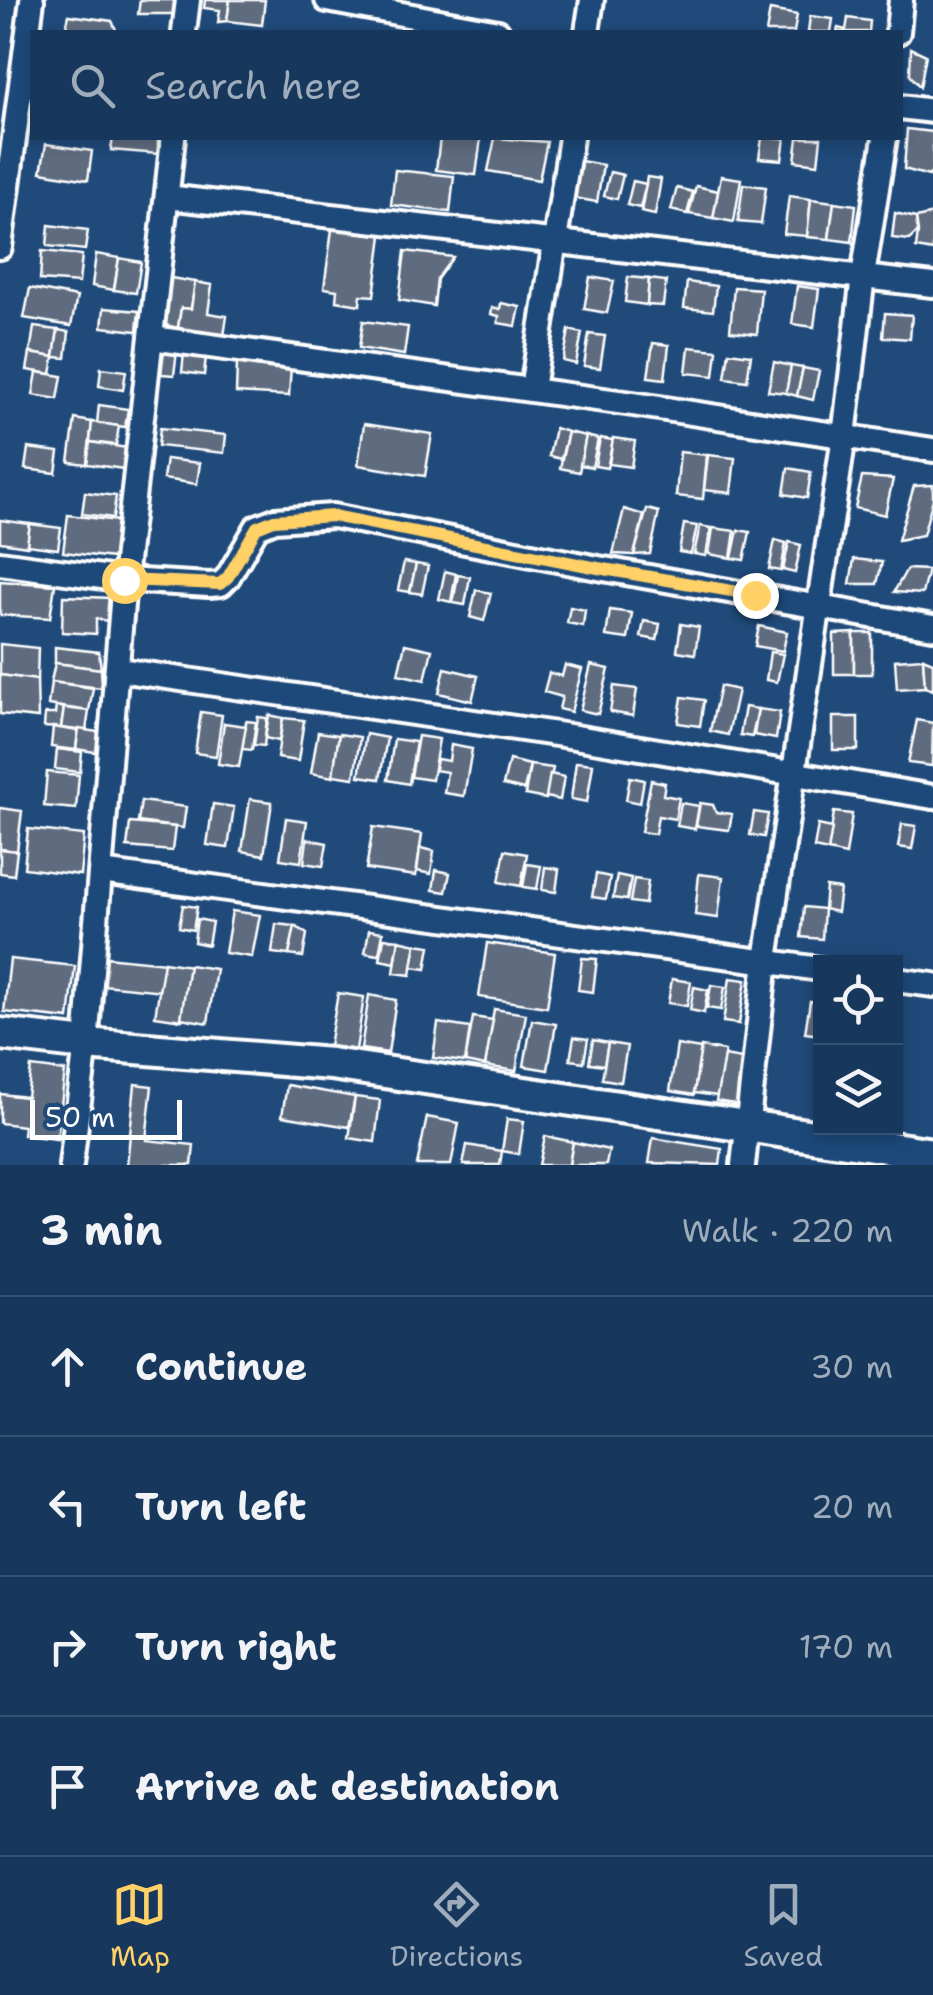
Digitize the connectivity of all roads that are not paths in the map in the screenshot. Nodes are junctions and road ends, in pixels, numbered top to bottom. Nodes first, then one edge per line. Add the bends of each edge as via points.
1 (32, 0) edge
2 (188, 0) edge
3 (327, 0) edge
4 (592, 0) edge
5 (901, 0) edge
6 (184, 30) edge
7 (487, 30) edge
8 (586, 30) edge
9 (898, 30) edge
10 (903, 107) edge
11 (933, 111) edge
12 (173, 140) edge
13 (571, 140) edge
14 (885, 140) edge
15 (167, 197) junction
16 (556, 241) junction
17 (0, 247) edge
18 (862, 276) junction
19 (933, 285) edge
20 (152, 338) junction
21 (532, 390) junction
22 (844, 436) junction
23 (933, 450) edge
24 (0, 563) edge
25 (124, 580) junction
26 (818, 608) junction
27 (933, 627) edge
28 (119, 670) junction
29 (794, 774) junction
30 (933, 796) edge
31 (101, 872) junction
32 (766, 960) junction
33 (813, 967) edge
34 (903, 981) edge
35 (933, 985) edge
36 (0, 1034) edge
37 (86, 1044) junction
38 (748, 1126) junction
39 (933, 1154) edge
40 (71, 1165) edge
41 (743, 1165) edge

1 - 17 street
2 - 6 street
3 - 7 street
4 - 8 street
5 - 9 street
10 - 11 street
12 - 15 street
13 - 16 street
14 - 18 street
15 - 16 street
15 - 20 street
16 - 18 street
16 - 21 street
18 - 19 street
18 - 22 street
20 - 21 street
20 - 25 street
21 - 22 street
22 - 23 street
22 - 26 street
24 - 25 street
25 - 26 street via 220,584 257,527 333,516
25 - 28 street
26 - 27 street
26 - 29 street
28 - 29 street
28 - 31 street
29 - 30 street
29 - 32 street
31 - 32 street
31 - 37 street
32 - 33 street
32 - 38 street
34 - 35 street
36 - 37 street
37 - 38 street via 331,1064
37 - 40 street
38 - 39 street
38 - 41 street

